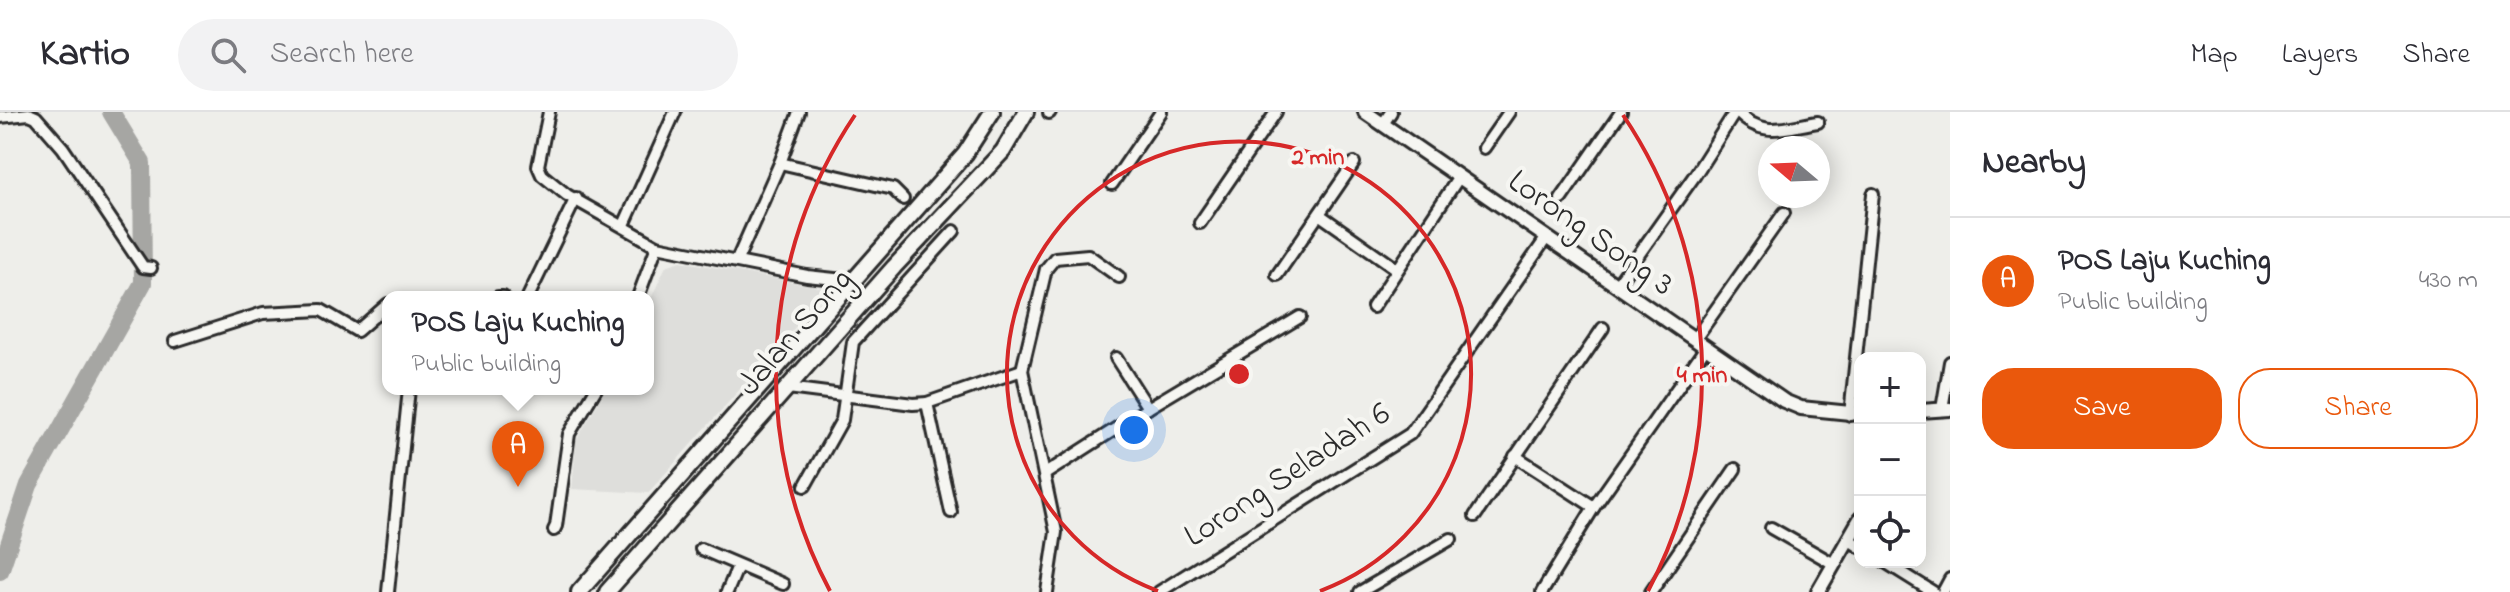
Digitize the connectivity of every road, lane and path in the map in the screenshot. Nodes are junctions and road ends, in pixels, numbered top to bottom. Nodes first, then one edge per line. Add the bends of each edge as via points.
1 (549, 112) edge
2 (675, 112) edge
3 (799, 112) edge
4 (992, 112) edge
5 (1026, 112) edge
6 (1276, 112) edge
7 (1365, 112) edge
8 (1391, 112) edge
9 (1509, 112) edge
10 (1621, 112) edge
11 (1736, 112) edge
12 (1159, 113) edge
13 (0, 117) edge
14 (1818, 122) dead end
15 (1383, 124) junction
16 (1484, 148) dead end
17 (780, 163) junction
18 (1354, 163) dead end
19 (1459, 177) junction
20 (1112, 184) dead end
21 (1873, 194) dead end
22 (576, 198) junction
23 (903, 199) dead end
24 (1561, 199) dead end
25 (1784, 213) dead end
26 (1320, 215) junction
27 (1200, 223) dead end
28 (624, 225) junction
29 (954, 231) dead end
30 (1547, 237) junction
31 (657, 246) junction
32 (737, 260) junction
33 (147, 267) dead end
34 (894, 267) junction
35 (1397, 269) junction
36 (1277, 275) dead end
37 (1119, 277) dead end
38 (853, 281) junction
39 (1617, 285) junction
40 (531, 291) edge
41 (640, 291) edge
42 (1373, 307) dead end
43 (382, 309) edge
44 (1300, 317) dead end
45 (1603, 328) dead end
46 (175, 341) dead end
47 (1700, 343) junction
48 (1860, 352) edge
49 (1116, 358) dead end
50 (1950, 362) edge
51 (1022, 370) junction
52 (759, 388) junction
53 (788, 388) junction
54 (408, 395) edge
55 (592, 395) edge
56 (847, 396) junction
57 (927, 403) junction
58 (1148, 408) junction
59 (1946, 409) edge
60 (1926, 411) edge
61 (1854, 415) edge
62 (1515, 456) junction
63 (1735, 469) dead end
64 (1045, 474) junction
65 (805, 486) dead end
66 (1594, 507) junction
67 (951, 512) dead end
68 (1475, 516) dead end
69 (1771, 528) dead end
70 (1854, 529) edge
71 (554, 530) dead end
72 (1451, 539) dead end
73 (1848, 539) junction
74 (1854, 543) edge
75 (701, 549) dead end
76 (1834, 564) junction
77 (738, 566) junction
78 (1895, 568) edge
79 (1950, 579) edge
80 (783, 584) dead end
81 (388, 592) edge
82 (579, 592) edge
83 (607, 592) edge
84 (727, 592) edge
85 (1047, 592) edge
86 (1159, 592) edge
87 (1360, 592) edge
88 (1542, 592) edge
89 (1651, 592) edge
90 (1818, 592) edge
91 (1933, 592) edge
92 (1943, 592) edge

1 - 22 street via 538,166 555,187
2 - 28 street
3 - 17 street
4 - 38 main road, Jalan Song via 965,154
5 - 34 main road, Jalan Song via 1003,151
6 - 27 street
7 - 15 street, Lorong Song 3
8 - 15 street
9 - 16 street
10 - 24 street
11 - 14 street via 1763,130
11 - 39 street
12 - 20 street
13 - 33 street via 36,117
15 - 19 street, Lorong Song 3
17 - 23 street via 893,189
17 - 32 street
18 - 26 street
19 - 30 street, Lorong Song 3
19 - 35 street
21 - 48 street
22 - 28 street
22 - 40 street
25 - 47 street
26 - 35 street
26 - 36 street
28 - 31 street
29 - 56 street via 853,342
30 - 39 street, Lorong Song 3
30 - 86 street, Lorong Seladah 6 via 1410,434
31 - 32 street
31 - 41 street
32 - 38 street
34 - 38 main road via 870,280
34 - 53 main road, Jalan Song
35 - 42 street
37 - 51 street via 1088,255 1055,258 1046,269
38 - 52 main road, Jalan Song
39 - 47 street, Lorong Song 3
43 - 46 street via 357,331 321,310 263,313
44 - 58 street
45 - 62 street
47 - 61 street, Lorong Song 3 via 1784,401
47 - 66 street
49 - 58 street
50 - 59 street
51 - 57 street
51 - 64 street
52 - 53 main road via 777,382
52 - 82 main road, Jalan Song
53 - 56 street
53 - 83 main road, Jalan Song
54 - 81 street
55 - 71 street via 569,434
56 - 57 street
56 - 65 street via 842,420
57 - 67 street
58 - 64 street
59 - 60 street
62 - 66 street
62 - 68 street
63 - 89 street
64 - 85 street via 1056,532
66 - 88 street
69 - 76 street
70 - 73 street
72 - 87 street
73 - 74 street
73 - 76 street
75 - 77 street
76 - 90 street
77 - 80 street
77 - 84 street
78 - 91 street
79 - 92 street

